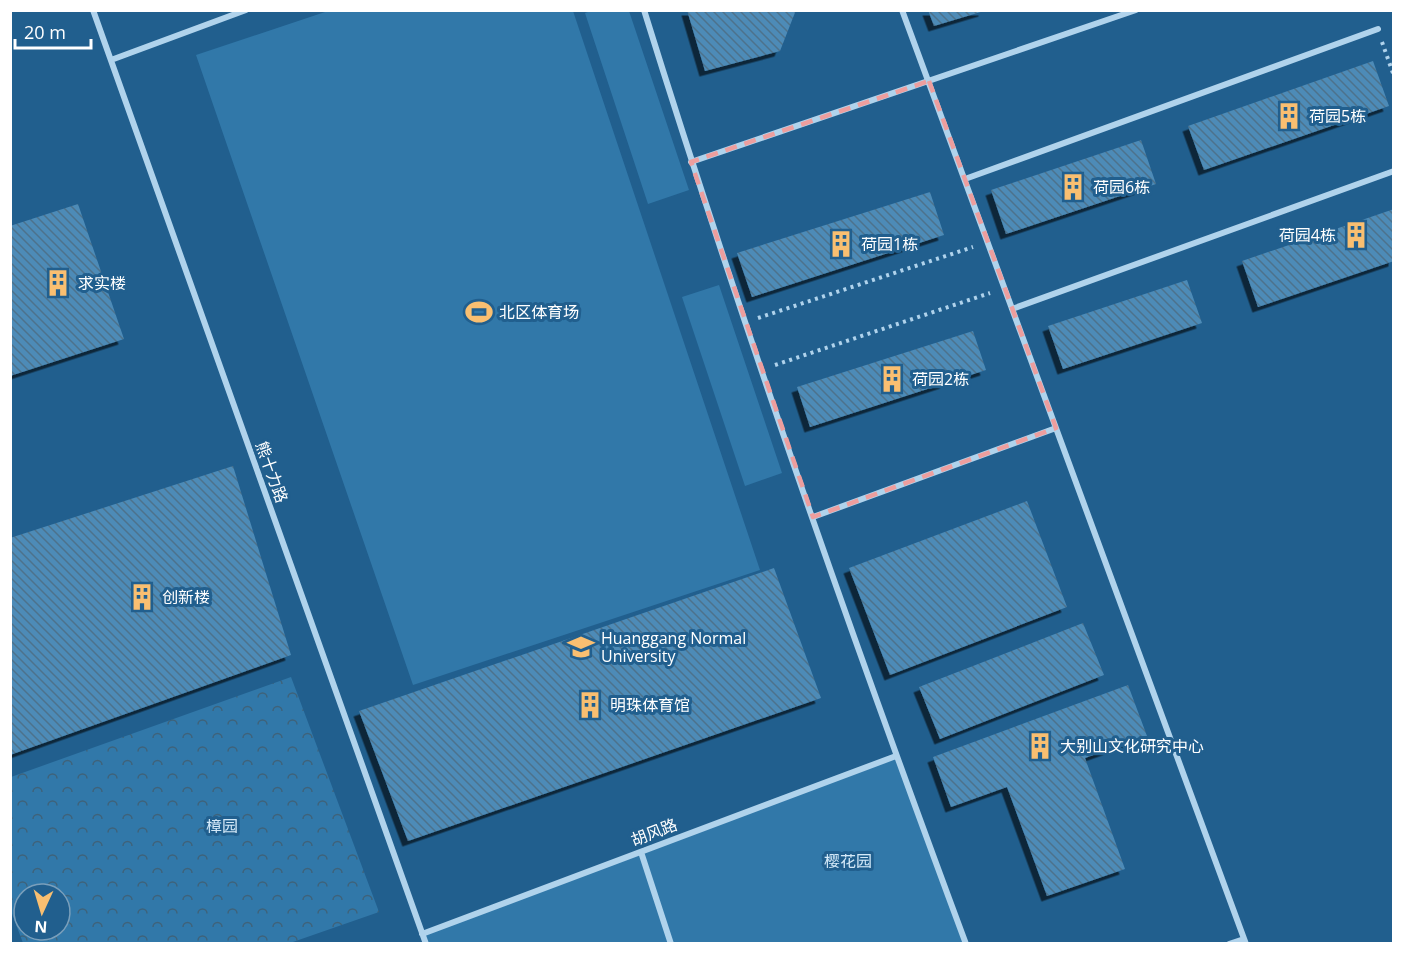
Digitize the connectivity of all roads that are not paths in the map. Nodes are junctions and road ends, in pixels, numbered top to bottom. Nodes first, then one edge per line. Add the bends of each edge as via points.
1 (93, 10) edge
2 (246, 10) edge
3 (644, 10) edge
4 (902, 10) edge
5 (1136, 10) edge
6 (1378, 29) dead end
7 (111, 60) junction
8 (928, 81) junction
9 (691, 162) junction
10 (1394, 171) edge
11 (964, 179) junction
12 (1012, 309) junction
13 (1056, 428) junction
14 (813, 517) junction
15 (896, 756) junction
16 (640, 852) junction
17 (422, 934) junction
18 (1245, 941) edge
19 (426, 944) edge
20 (671, 944) edge
21 (966, 944) edge
22 (1229, 944) edge

1 - 7 street, 熊十力路
2 - 7 street
3 - 9 street
4 - 8 street
5 - 8 street
6 - 11 street
7 - 17 street, 熊十力路
8 - 9 street
8 - 11 street
9 - 14 street
10 - 12 street
11 - 12 street
12 - 13 street
13 - 14 street
13 - 18 street
14 - 15 street
15 - 16 street, 胡风路
15 - 21 street
16 - 17 street, 胡风路
16 - 20 street
17 - 19 street, 熊十力路
18 - 22 street

